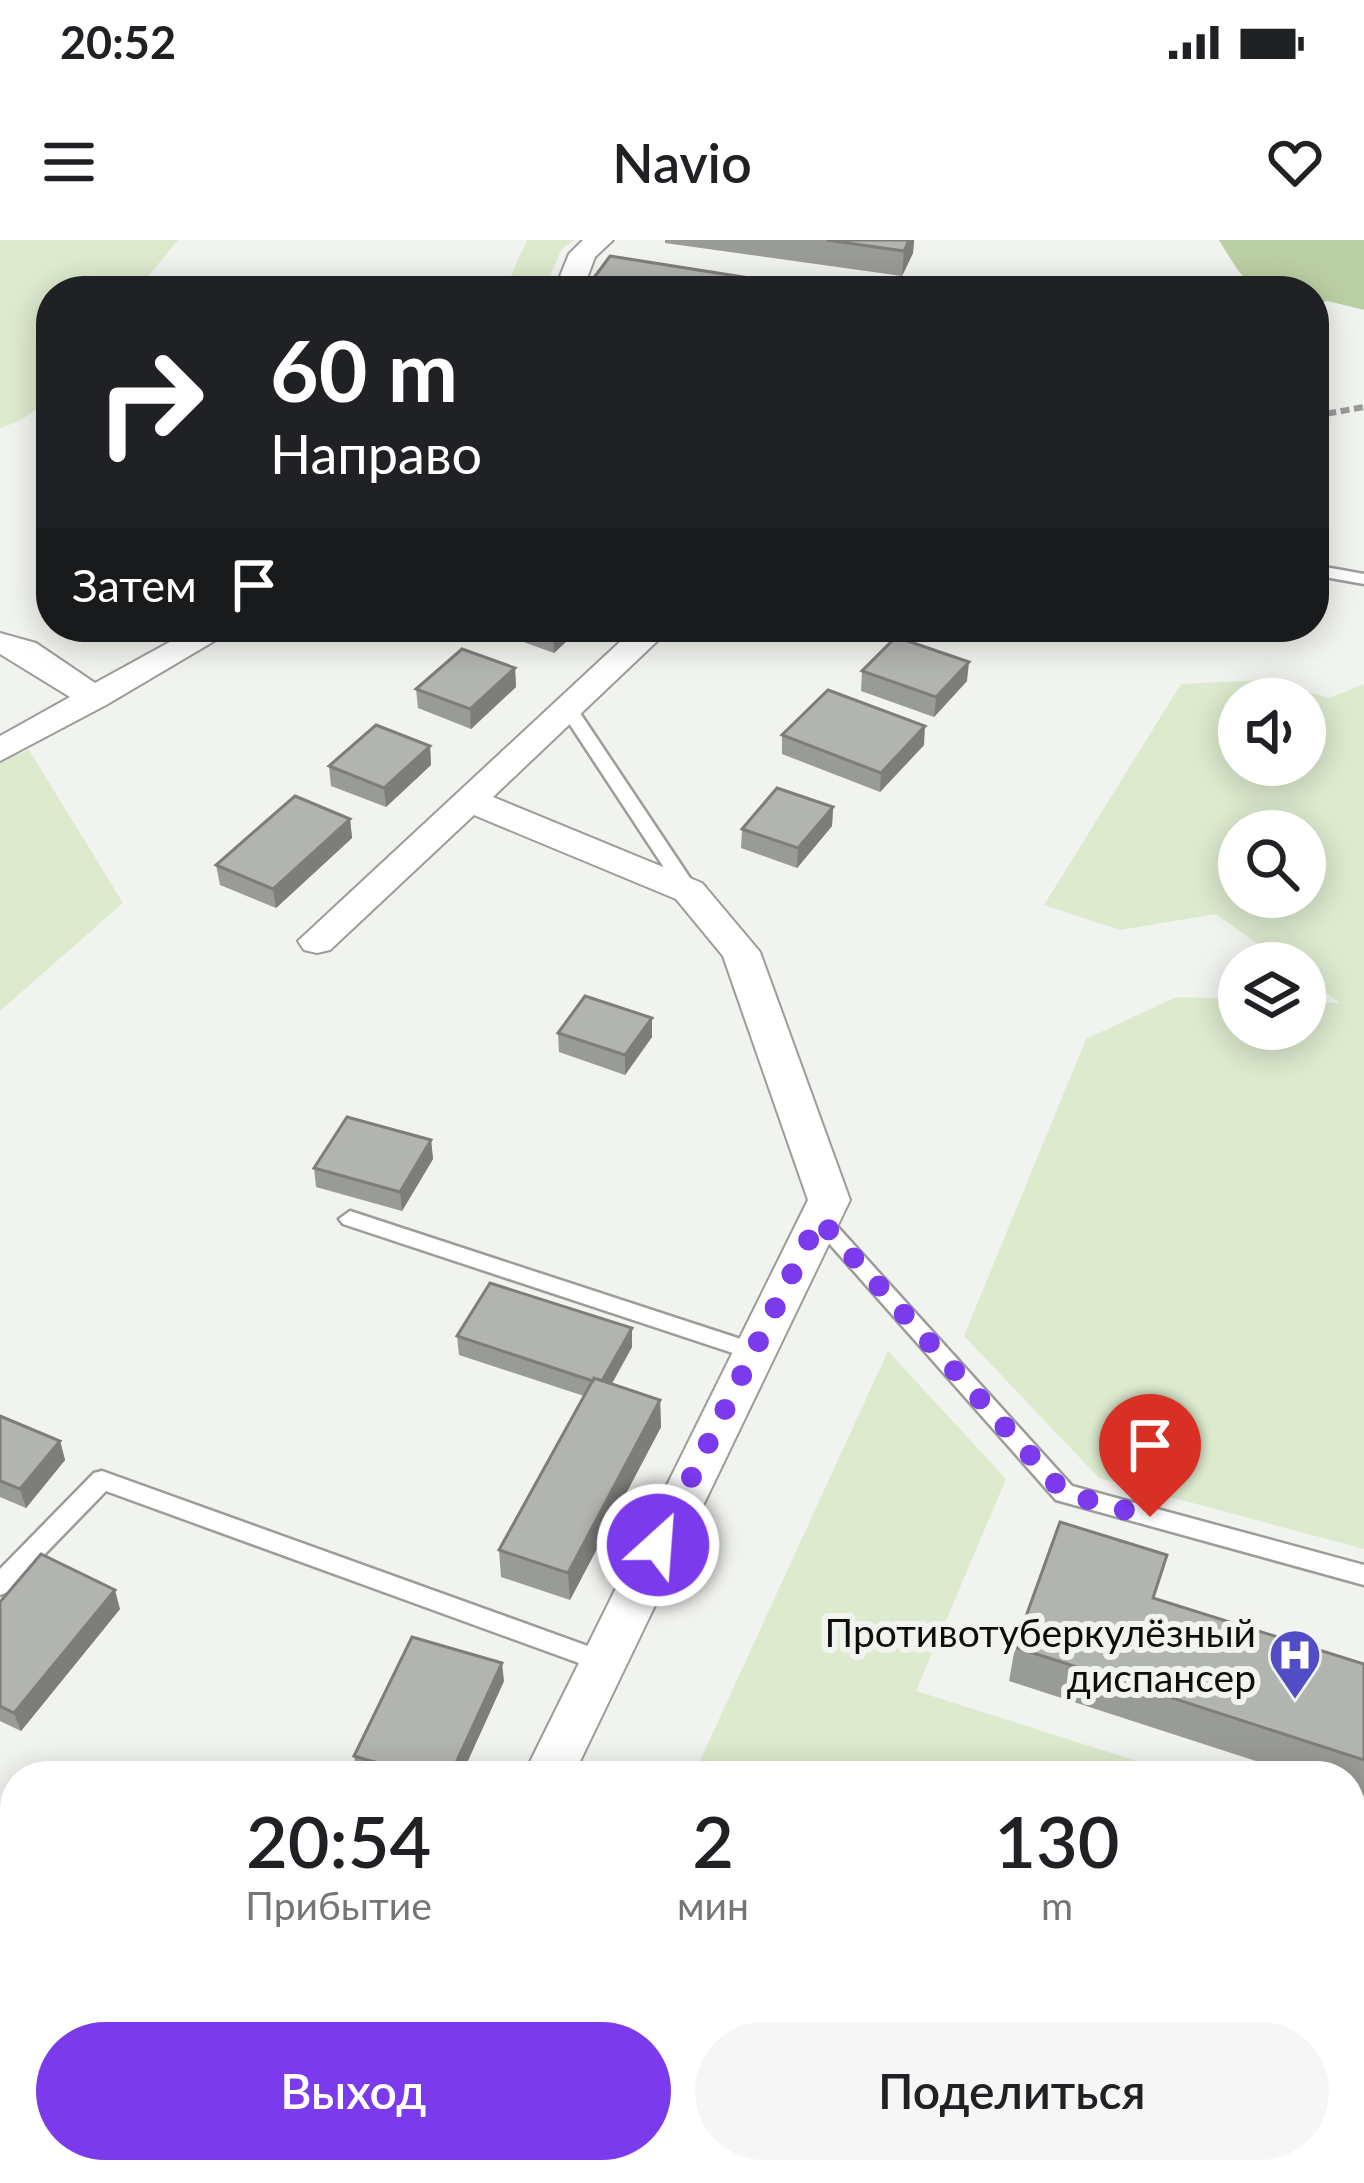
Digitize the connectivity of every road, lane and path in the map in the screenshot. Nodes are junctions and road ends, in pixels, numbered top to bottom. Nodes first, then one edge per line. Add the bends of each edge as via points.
1 (599, 240) edge
2 (574, 276) edge
3 (1364, 407) edge
4 (1329, 413) edge
5 (1329, 573) edge
6 (1364, 579) edge
7 (194, 642) edge
8 (640, 642) edge
9 (0, 643) edge
10 (94, 698) junction
11 (568, 708) junction
12 (0, 750) edge
13 (469, 800) junction
14 (689, 891) junction
15 (317, 941) dead end
16 (350, 1219) dead end
17 (819, 1219) junction
18 (754, 1352) junction
19 (1364, 1575) edge
20 (0, 1585) edge
21 (601, 1661) junction
22 (555, 1761) edge

1 - 2 street
3 - 4 path
5 - 6 lane
7 - 10 street
8 - 11 street
9 - 10 street via 24,650
10 - 12 street
11 - 13 street
11 - 14 lane
13 - 14 street
13 - 15 street
14 - 17 street via 741,952 829,1200
16 - 18 lane
17 - 18 street
17 - 19 lane via 1064,1493
18 - 21 street
20 - 21 lane via 102,1480
21 - 22 street

